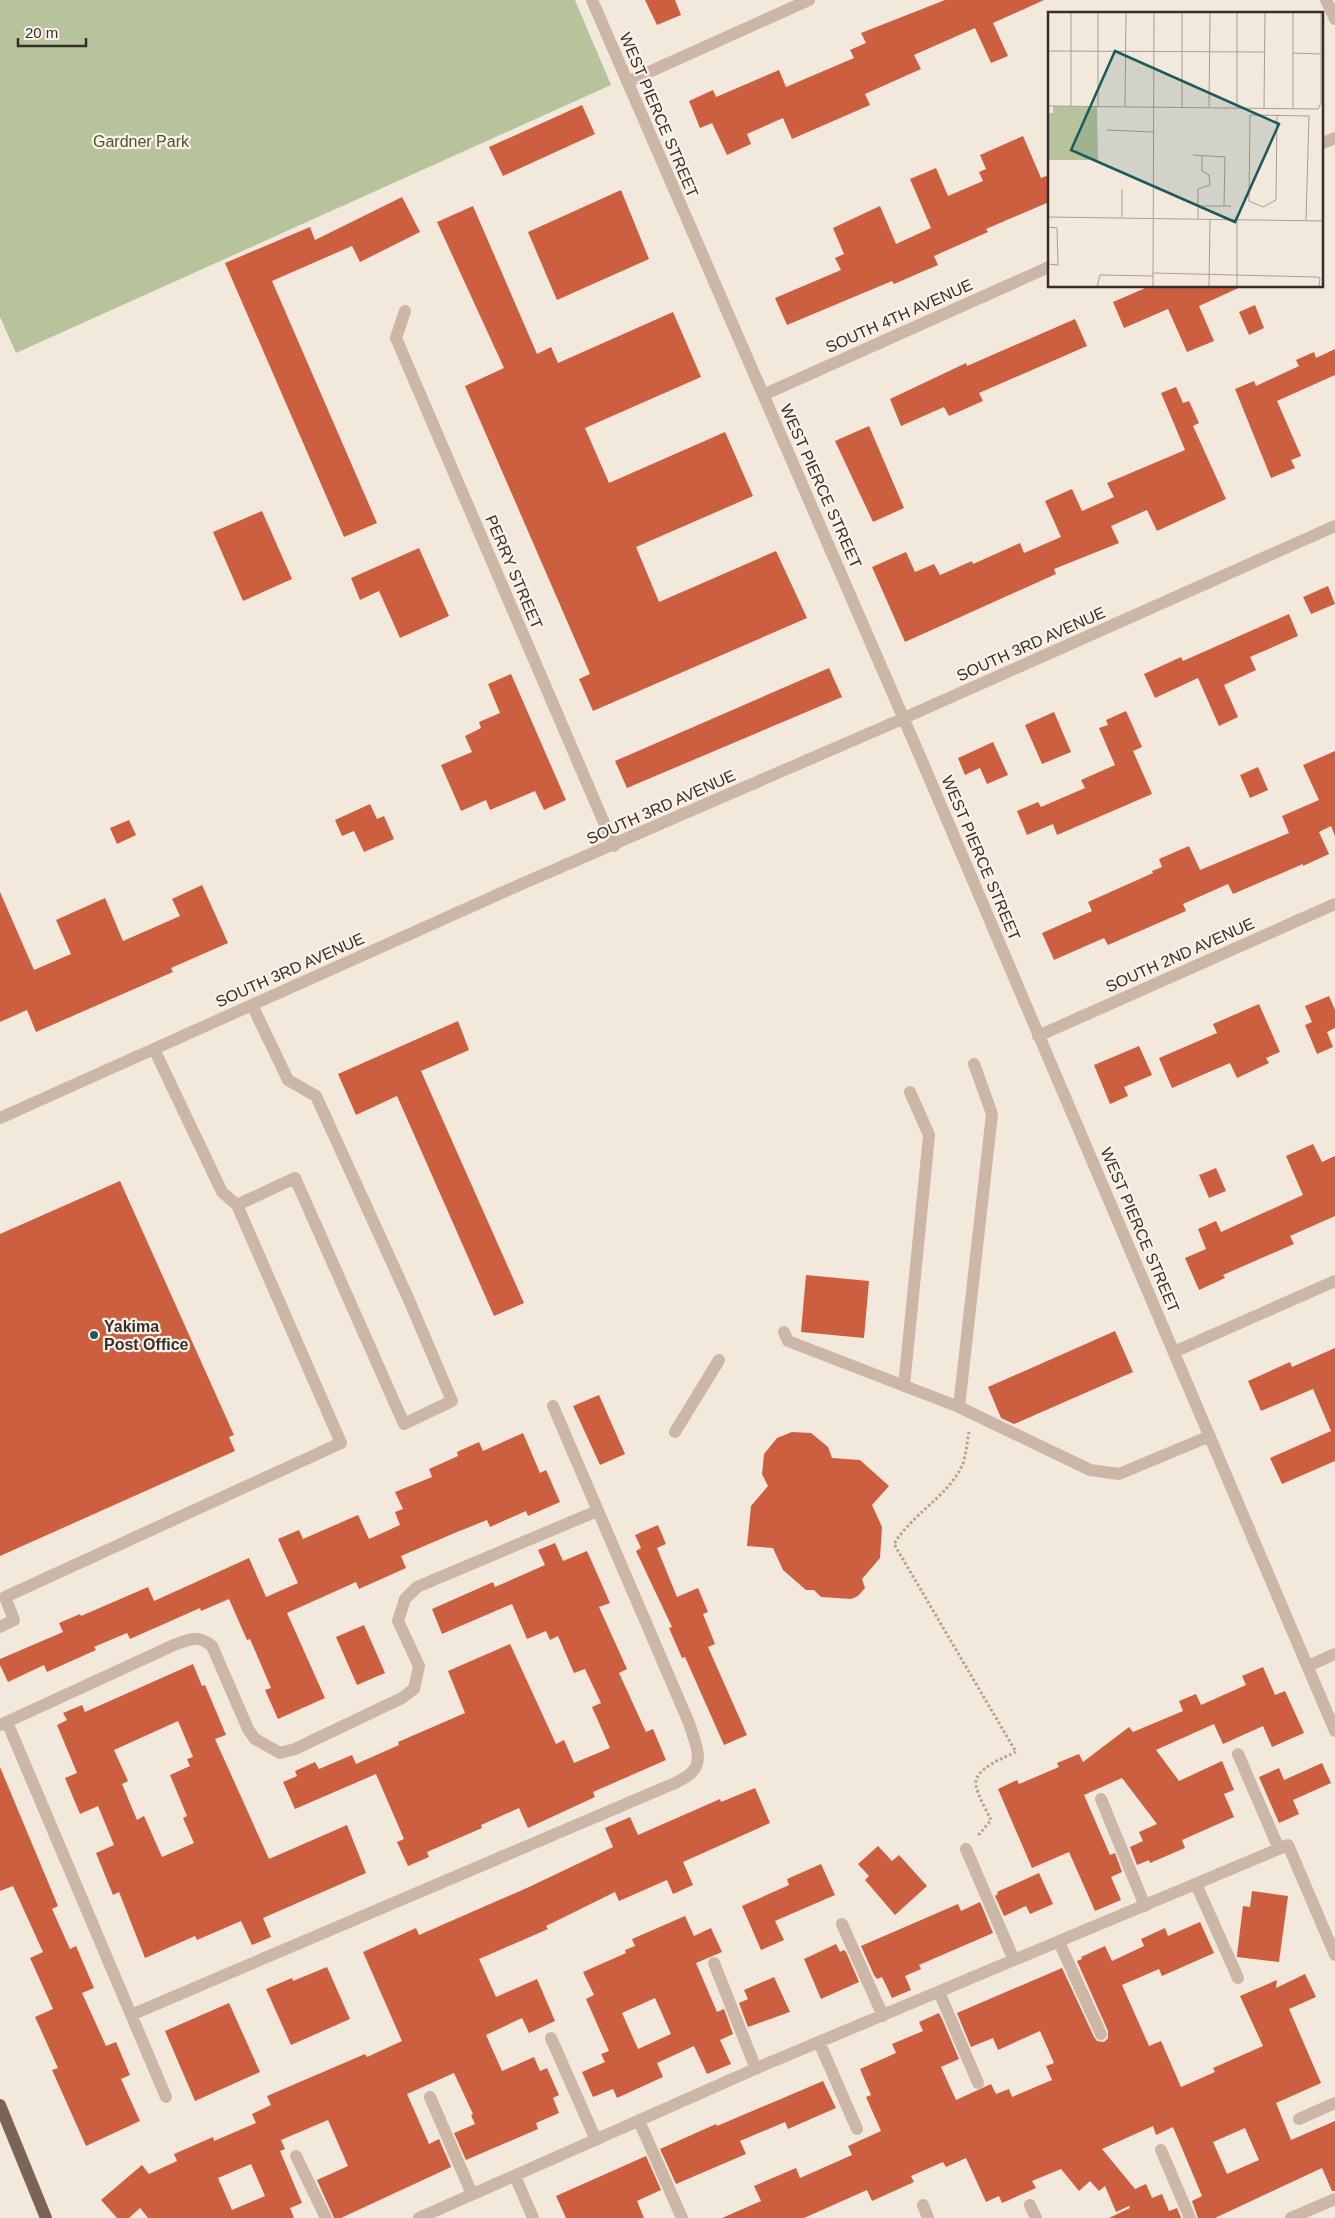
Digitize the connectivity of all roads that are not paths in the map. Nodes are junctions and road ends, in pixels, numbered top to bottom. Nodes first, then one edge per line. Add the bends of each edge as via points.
1 (592, 0) edge
2 (809, 0) edge
3 (1326, 0) edge
4 (1335, 19) edge
5 (627, 82) junction
6 (1335, 138) edge
7 (1322, 144) edge
8 (1048, 267) edge
9 (405, 311) dead end
10 (763, 395) junction
11 (1335, 526) edge
12 (904, 718) junction
13 (614, 846) junction
14 (1335, 904) edge
15 (252, 1005) junction
16 (1038, 1036) junction
17 (154, 1049) junction
18 (974, 1064) dead end
19 (910, 1092) dead end
20 (0, 1118) edge
21 (237, 1205) junction
22 (1335, 1281) edge
23 (784, 1332) dead end
24 (1174, 1352) junction
25 (719, 1360) dead end
26 (904, 1386) junction
27 (553, 1406) dead end
28 (959, 1407) junction
29 (676, 1432) dead end
30 (1210, 1436) junction
31 (596, 1511) junction
32 (0, 1627) edge
33 (1335, 1654) edge
34 (1308, 1666) junction
35 (3, 1723) edge
36 (1335, 1731) edge
37 (1238, 1754) dead end
38 (1101, 1799) dead end
39 (1279, 1849) junction
40 (966, 1850) road end
41 (1196, 1884) junction
42 (1145, 1906) junction
43 (842, 1924) dead end
44 (1060, 1942) junction
45 (1335, 1955) edge
46 (1014, 1960) junction
47 (714, 1963) dead end
48 (1238, 1978) dead end
49 (939, 1992) junction
50 (131, 2015) junction
51 (883, 2016) junction
52 (1100, 2034) dead end
53 (551, 2038) dead end
54 (820, 2042) junction
55 (756, 2069) junction
56 (978, 2083) dead end
57 (166, 2097) dead end
58 (430, 2098) dead end
59 (1335, 2103) edge
60 (0, 2105) edge
61 (1298, 2119) dead end
62 (639, 2121) junction
63 (857, 2130) dead end
64 (596, 2140) junction
65 (1161, 2150) dead end
66 (296, 2156) dead end
67 (515, 2176) junction
68 (472, 2194) junction
69 (1334, 2204) edge
70 (923, 2205) dead end
71 (1030, 2205) dead end
72 (46, 2218) edge
73 (326, 2218) edge
74 (419, 2218) edge
75 (533, 2218) edge
76 (682, 2218) edge
77 (928, 2218) edge
78 (1036, 2218) edge
79 (1190, 2218) edge
80 (1291, 2218) edge

1 - 5 street, WEST PIERCE STREET
2 - 5 street
3 - 4 street
5 - 10 street, WEST PIERCE STREET
6 - 7 street
8 - 10 street, SOUTH 4TH AVENUE
9 - 13 street, PERRY STREET via 396,338
10 - 12 street, WEST PIERCE STREET
11 - 12 street, SOUTH 3RD AVENUE
12 - 13 street, SOUTH 3RD AVENUE
12 - 16 street, WEST PIERCE STREET
13 - 15 street, SOUTH 3RD AVENUE
14 - 16 street, SOUTH 2ND AVENUE
15 - 17 street, SOUTH 3RD AVENUE
15 - 21 street via 288,1080 316,1096 452,1401 404,1424 295,1178
16 - 24 street, WEST PIERCE STREET
17 - 20 street, SOUTH 3RD AVENUE
17 - 21 street via 222,1192
18 - 28 street via 992,1114
19 - 26 street via 929,1135
21 - 32 street via 341,1444 5,1597 14,1620
22 - 24 street
23 - 26 street via 788,1341
24 - 30 street, WEST PIERCE STREET
25 - 29 street
26 - 28 street
27 - 31 street
28 - 30 street via 1090,1470 1119,1474
30 - 34 street, WEST PIERCE STREET
31 - 35 street via 417,1587 405,1599 398,1621 418,1666 414,1689 402,1698 295,1749 280,1752 255,1739 212,1646 202,1639 192,1638
31 - 50 street via 689,1723 698,1761 693,1772 675,1783
33 - 34 street
34 - 36 street, WEST PIERCE STREET
35 - 50 street
37 - 39 street
38 - 42 street
39 - 41 street
39 - 45 street via 1288,1846
40 - 46 street
41 - 42 street
41 - 48 street
42 - 44 street
43 - 51 street
44 - 46 street
44 - 52 street
46 - 49 street
47 - 55 street
49 - 51 street
49 - 56 street
50 - 57 street
51 - 54 street
53 - 64 street
54 - 55 street
54 - 63 street
55 - 62 street
58 - 68 street
59 - 61 street
60 - 72 main road
62 - 64 street
62 - 76 street
64 - 67 street
65 - 79 street
66 - 73 street
67 - 68 street
67 - 75 street
68 - 74 street
69 - 80 street
70 - 77 street
71 - 78 street

